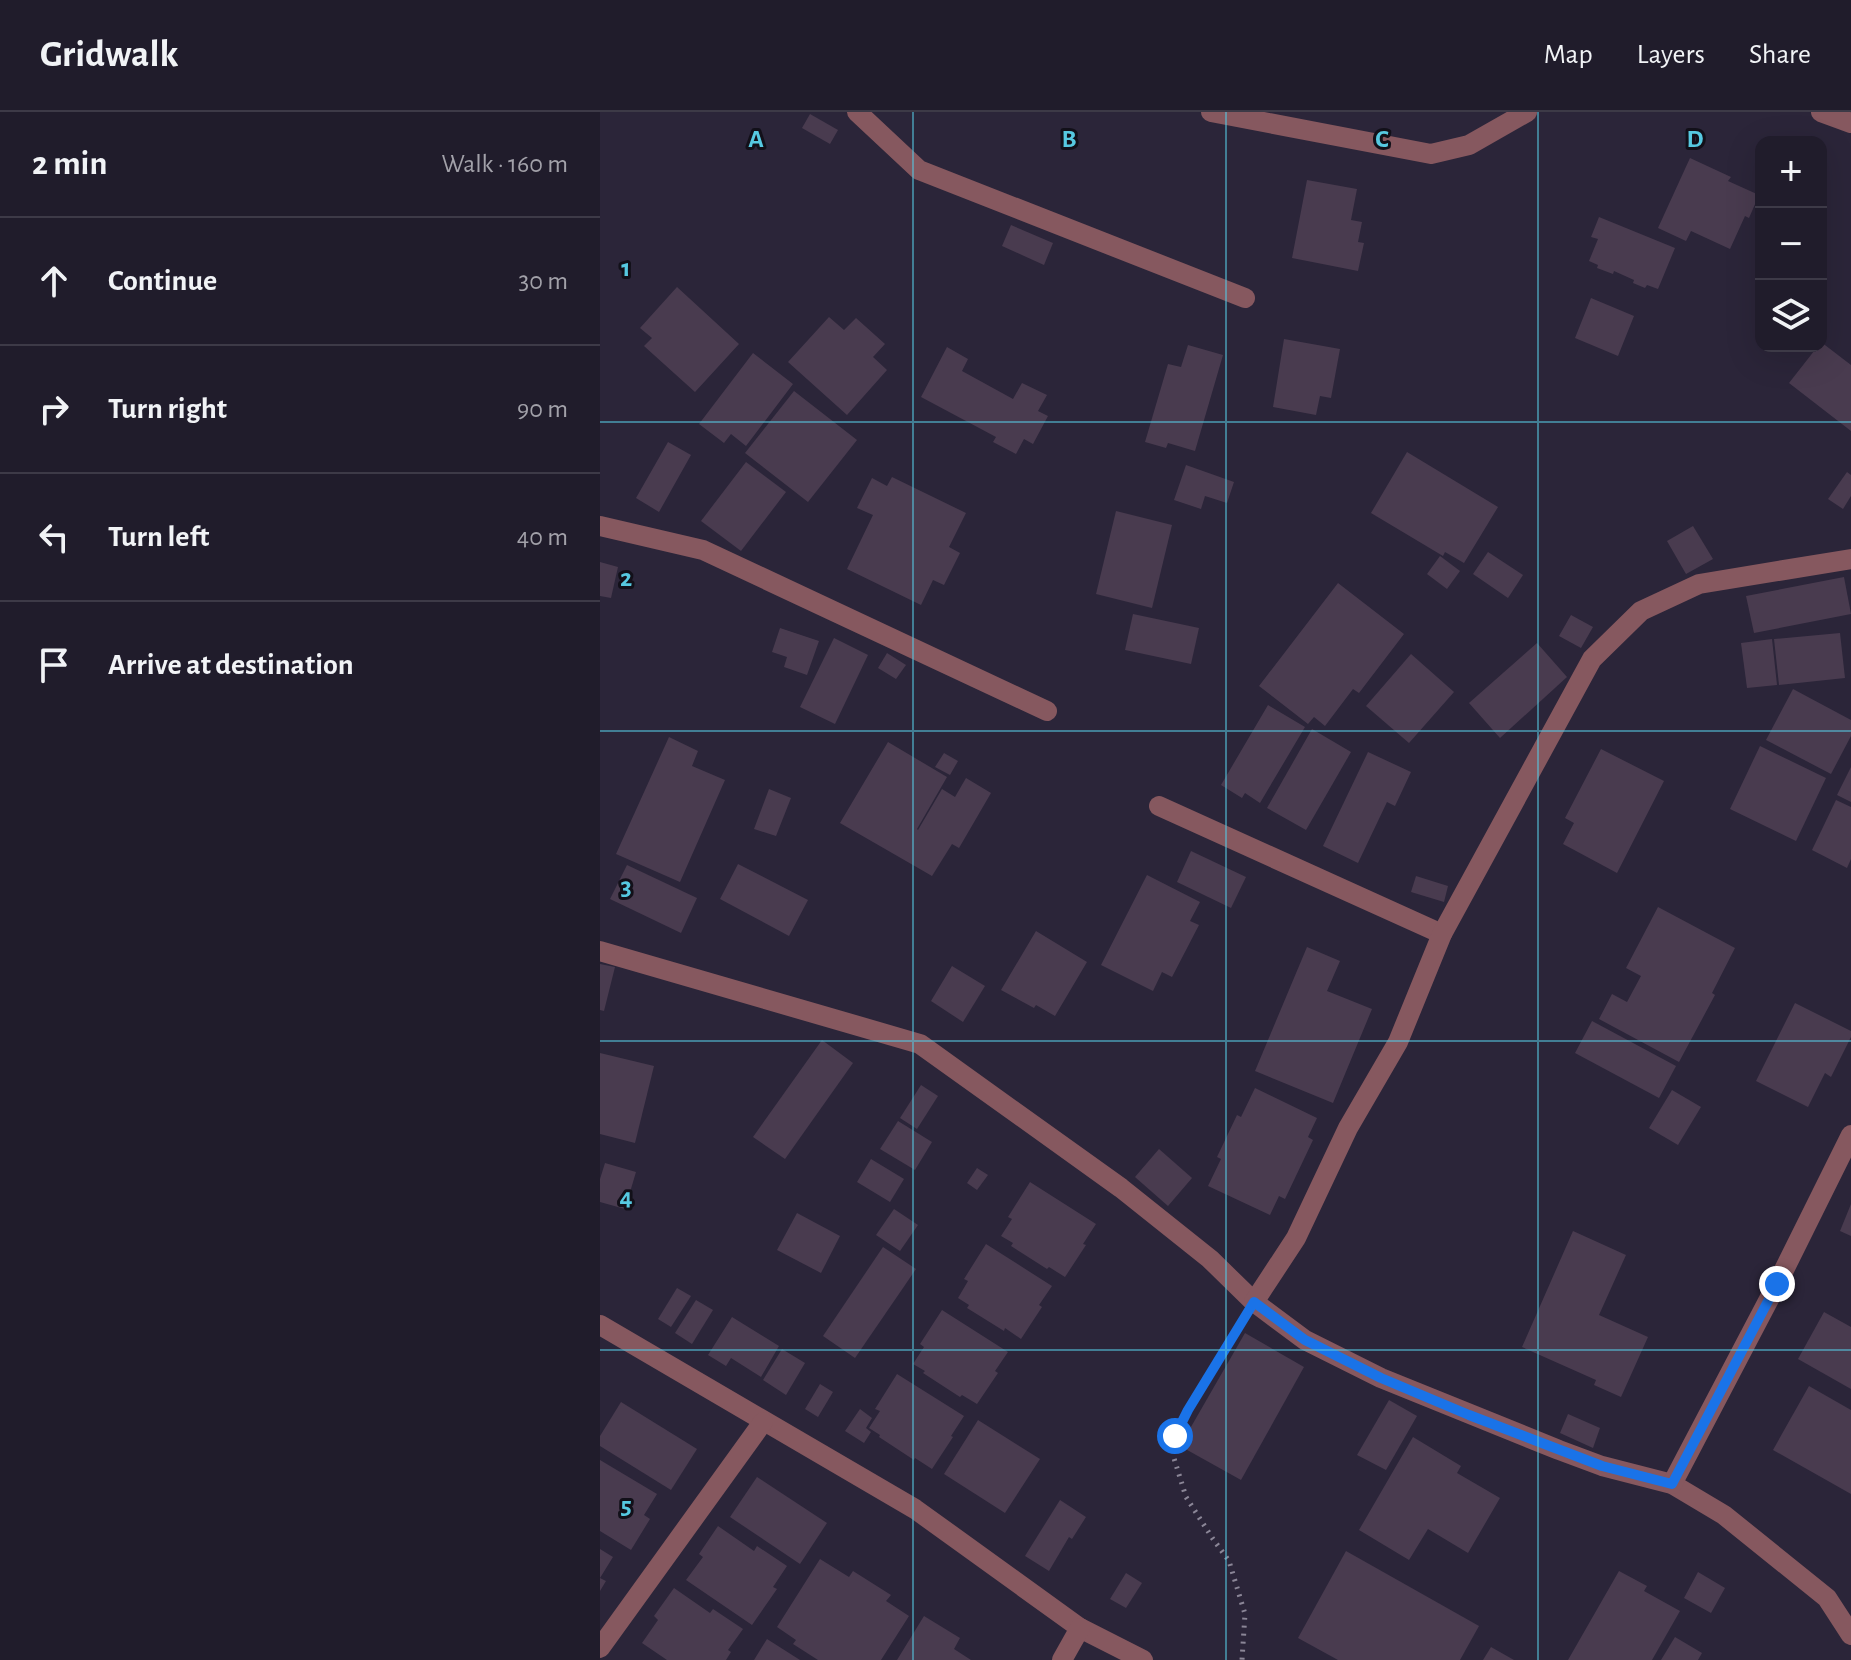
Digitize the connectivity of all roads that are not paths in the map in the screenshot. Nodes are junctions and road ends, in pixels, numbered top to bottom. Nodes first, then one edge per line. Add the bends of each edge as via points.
1 (857, 112) edge
2 (1211, 112) edge
3 (1527, 112) edge
4 (1821, 112) edge
5 (1851, 123) edge
6 (1245, 298) dead end
7 (600, 526) edge
8 (1851, 559) edge
9 (1047, 711) dead end
10 (1159, 806) dead end
11 (1442, 934) junction
12 (600, 951) edge
13 (1851, 1135) edge
14 (1254, 1302) junction
15 (600, 1325) edge
16 (763, 1422) junction
17 (1672, 1484) junction
18 (1080, 1628) junction
19 (1851, 1635) edge
20 (600, 1648) edge
21 (1062, 1660) edge
22 (1143, 1660) edge

1 - 6 street via 919,170
2 - 3 street via 1431,154 1469,145
4 - 5 street
7 - 9 street via 703,550
8 - 11 street via 1699,584 1641,611 1592,659
10 - 11 street
11 - 14 street via 1398,1042 1348,1128 1296,1238
12 - 14 street via 920,1044 1121,1188 1210,1259
13 - 17 street
14 - 17 street via 1305,1340 1381,1378 1602,1466
15 - 16 street
16 - 18 street via 915,1509
16 - 20 street
17 - 19 street via 1724,1515 1827,1598
18 - 21 street
18 - 22 street

